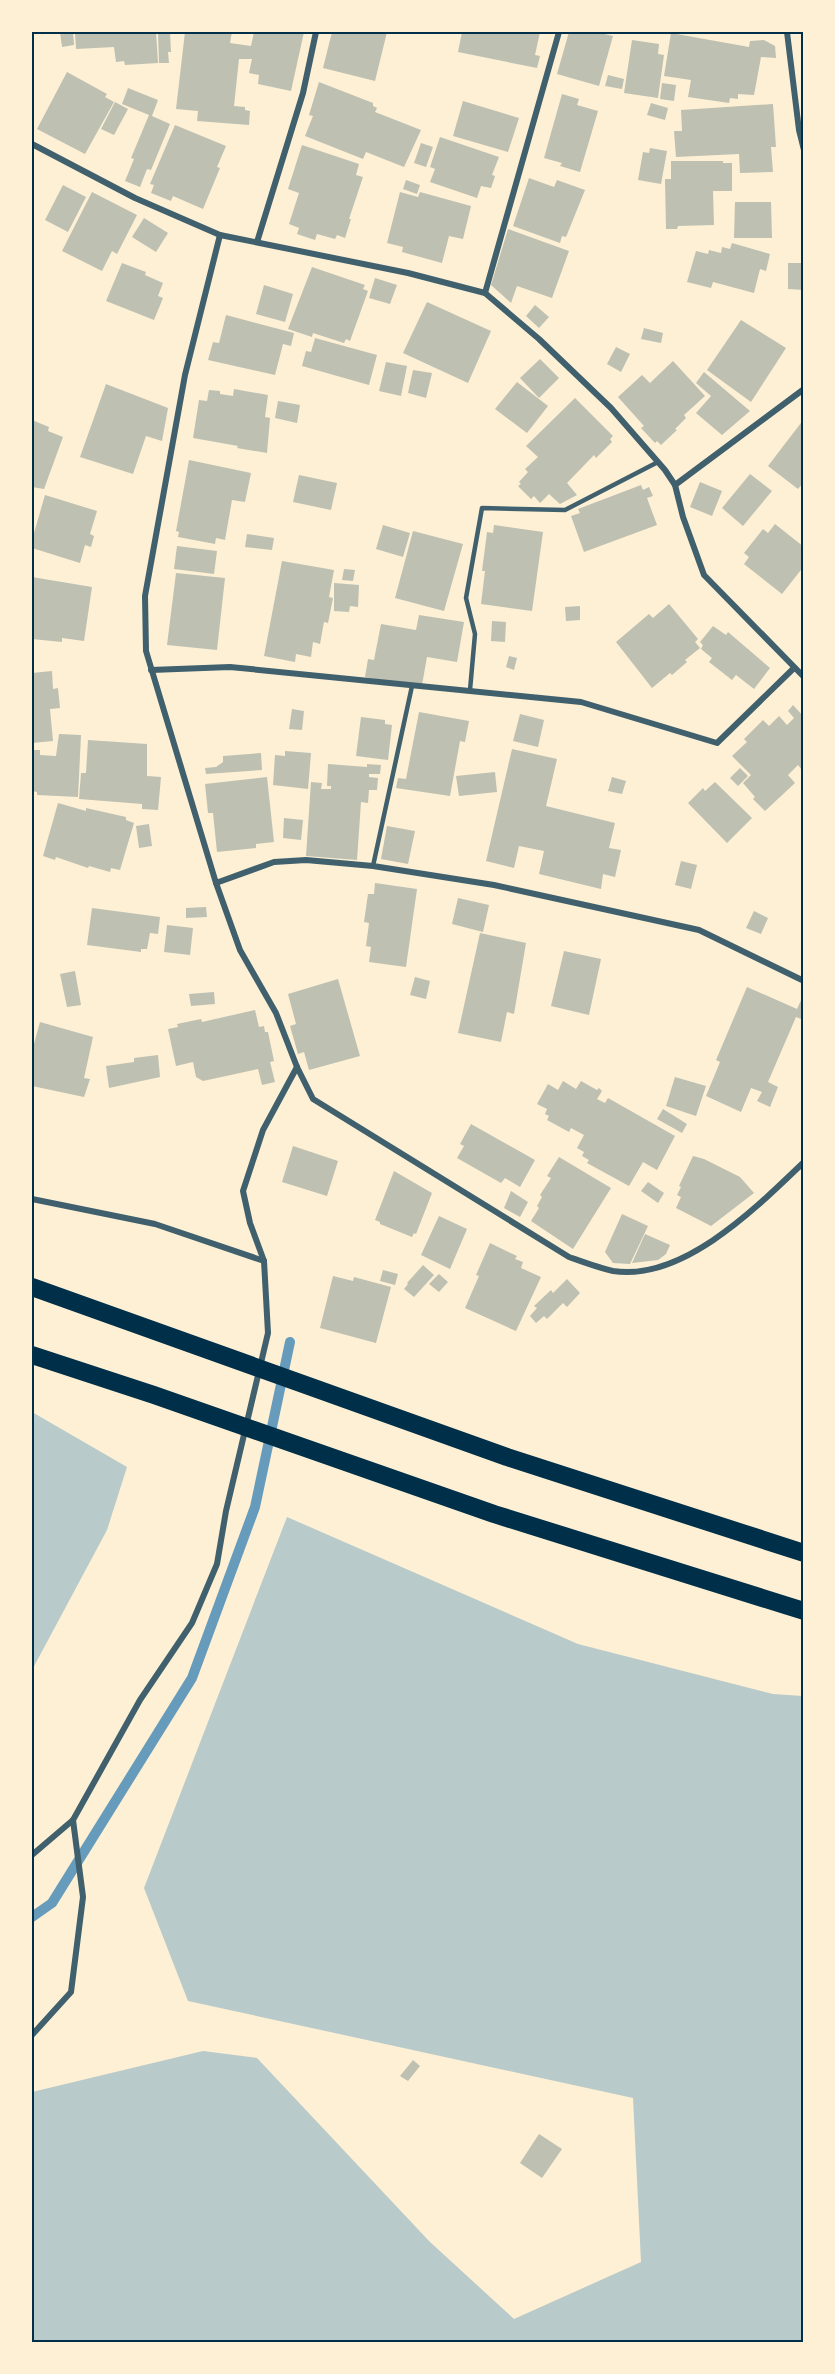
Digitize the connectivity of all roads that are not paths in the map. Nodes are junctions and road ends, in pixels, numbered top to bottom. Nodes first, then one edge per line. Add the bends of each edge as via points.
1 (316, 32) edge
2 (559, 32) edge
3 (787, 32) edge
4 (32, 144) edge
5 (804, 150) edge
6 (220, 235) junction
7 (257, 242) junction
8 (485, 293) junction
9 (804, 389) edge
10 (658, 462) junction
11 (675, 485) junction
12 (794, 668) junction
13 (152, 670) junction
14 (804, 677) edge
15 (412, 686) junction
16 (470, 690) junction
17 (373, 866) junction
18 (216, 883) junction
19 (804, 981) edge
20 (297, 1067) junction
21 (804, 1162) edge
22 (32, 1199) edge
23 (264, 1261) junction
24 (32, 1287) edge
25 (32, 1355) edge
26 (804, 1553) edge
27 (804, 1611) edge
28 (73, 1820) junction
29 (32, 1855) edge
30 (32, 2034) edge

1 - 7 street via 303,93
2 - 8 street
3 - 5 street
4 - 6 street via 135,198
6 - 7 street
6 - 13 street via 186,375 145,596 146,651
7 - 8 street
8 - 10 street via 611,408
9 - 11 street
10 - 11 street
10 - 16 lane via 564,510 482,508 466,598 475,634
11 - 12 street via 704,575
12 - 14 street
12 - 16 street via 717,743 581,702
13 - 15 street via 230,668
13 - 18 street
15 - 16 street
15 - 17 lane
17 - 18 street via 306,860 274,862
17 - 19 street via 494,885 699,930
18 - 20 street via 240,950 276,1013
20 - 21 street via 313,1099 569,1257 614,1271 656,1270 707,1245 757,1208
20 - 23 street via 263,1130 243,1191
22 - 23 street via 155,1224
23 - 28 street via 268,1334 217,1564 192,1623 140,1700
24 - 26 highway via 507,1457
25 - 27 highway via 494,1514
28 - 29 street
28 - 30 street via 82,1897 71,1992

